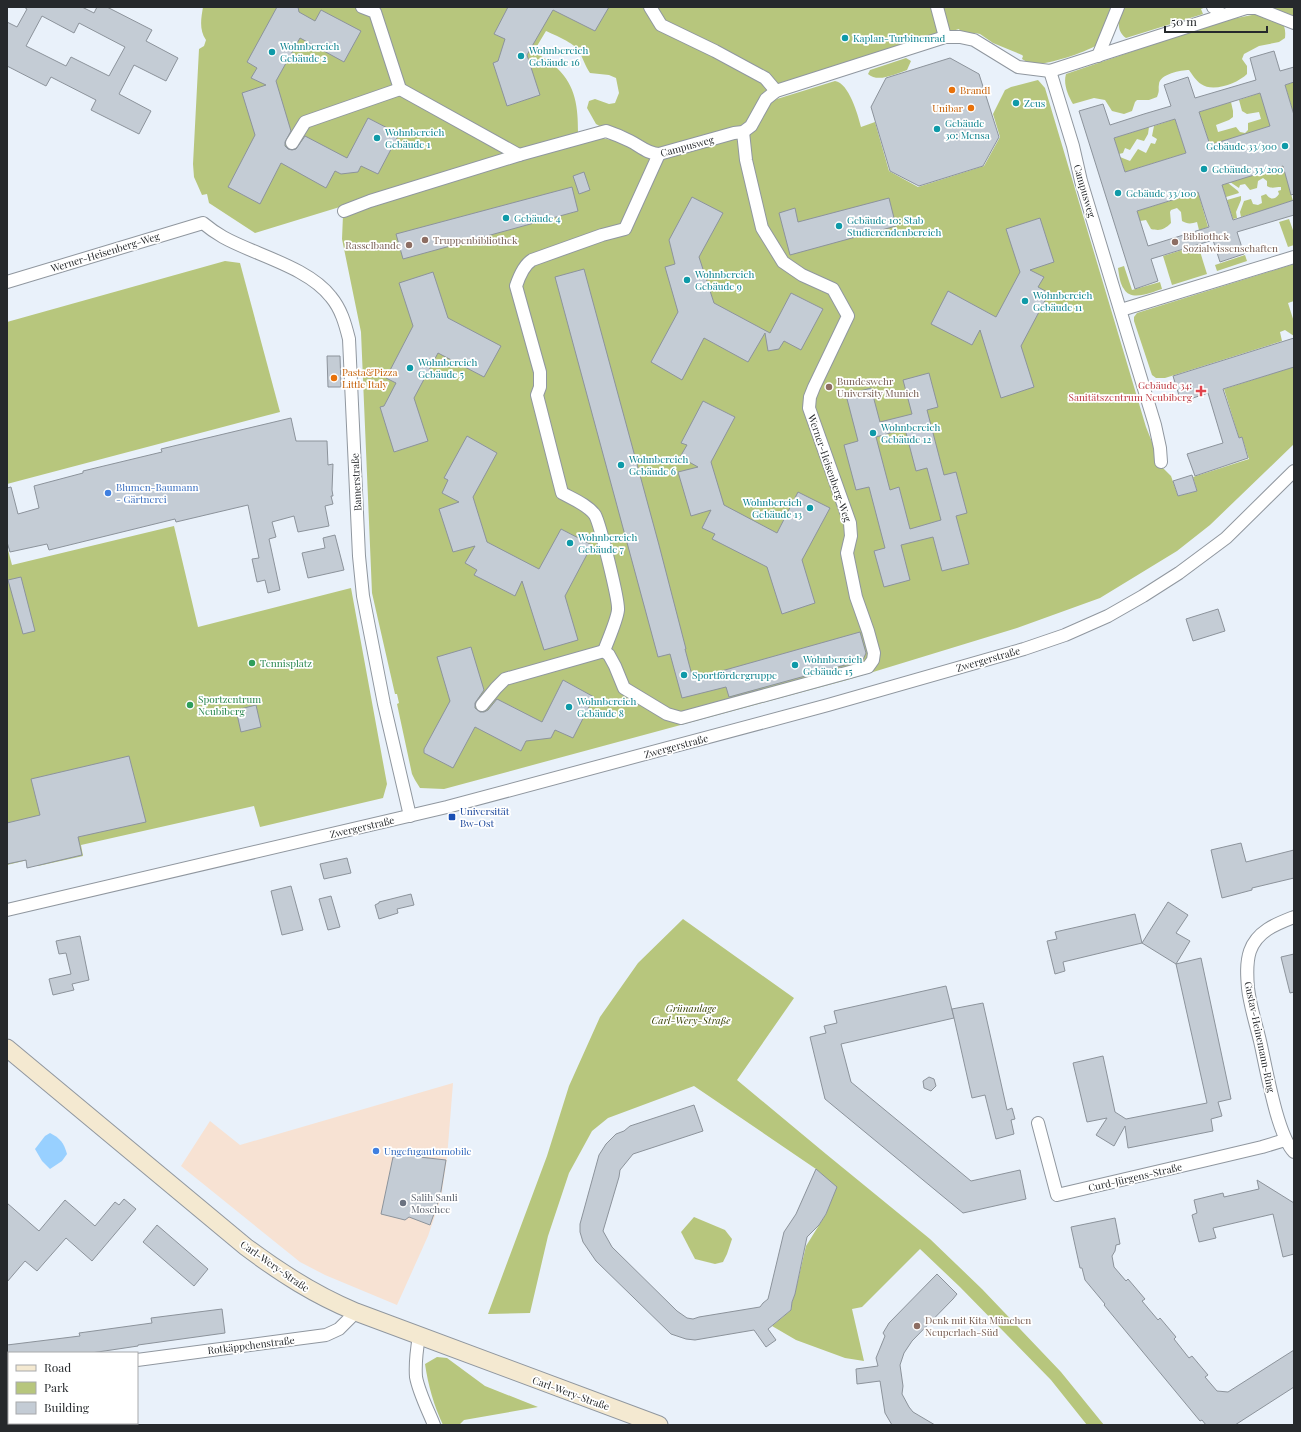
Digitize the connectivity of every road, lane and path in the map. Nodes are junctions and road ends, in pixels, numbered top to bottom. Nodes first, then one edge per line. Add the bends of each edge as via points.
1 (362, 7) edge
2 (650, 7) edge
3 (937, 7) edge
4 (1118, 7) edge
5 (1216, 11) edge
6 (1294, 23) edge
7 (945, 37) junction
8 (1098, 56) junction
9 (1050, 71) junction
10 (400, 89) junction
11 (776, 91) junction
12 (744, 132) junction
13 (492, 140) junction
14 (292, 143) dead end
15 (659, 154) junction
16 (519, 155) junction
17 (484, 166) junction
18 (344, 211) dead end
19 (203, 223) joint
20 (1294, 257) edge
21 (7, 282) edge
22 (1121, 310) junction
23 (1162, 462) dead end
24 (1294, 471) edge
25 (604, 650) junction
26 (482, 705) dead end
27 (410, 816) junction
28 (7, 910) edge
29 (1294, 917) edge
30 (7, 1048) edge
31 (1038, 1123) dead end
32 (1285, 1140) junction
33 (1294, 1152) edge
34 (356, 1312) junction
35 (419, 1336) junction
36 (138, 1360) edge
37 (434, 1425) edge
38 (659, 1425) edge

1 - 10 street via 375,12
2 - 11 street via 661,25 765,78
3 - 7 street
4 - 8 street
5 - 6 street via 1256,8
5 - 8 street
7 - 9 street via 974,40 1018,67
7 - 11 street
8 - 9 street
9 - 22 street, Campusweg
10 - 13 street
10 - 14 street via 305,122
11 - 12 street via 766,99 751,126
12 - 15 street, Campusweg
12 - 25 street, Werner-Heisenberg-Weg via 746,160 762,228 783,262 802,275 832,289 848,316 814,387 809,408 850,523 851,536 847,553 856,597 874,653 873,660 868,667 681,718 667,714 624,688 615,666
13 - 16 street
13 - 17 street via 497,152
15 - 16 street, Campusweg via 653,154 606,131
15 - 25 street via 625,229 532,260 522,272 516,286 540,372 537,395 562,493 592,511 596,517 616,595 618,610
16 - 17 street, Campusweg
17 - 18 street, Campusweg
19 - 21 street, Werner-Heisenberg-Weg
19 - 27 street, Bamerstraße via 222,237 293,268 319,285 331,296 345,321 349,339 363,596 384,704
20 - 22 street
22 - 23 street, Campusweg via 1155,425
24 - 27 street, Zwergerstraße via 1226,538 1179,572 1108,616 1065,636 828,705
25 - 26 street via 505,679
27 - 28 street, Zwergerstraße
29 - 32 street, Gustav-Heinemann-Ring via 1262,932 1250,950 1247,966 1248,989 1272,1097
30 - 34 main road, Carl-Wery-Straße via 265,1262 310,1291
31 - 32 street, Curd-Jürgens-Straße via 1057,1195
32 - 33 street, Gustav-Heinemann-Ring
34 - 35 main road, Carl-Wery-Straße
34 - 36 street, Rotkäppchenstraße via 339,1329 326,1335
35 - 37 street via 416,1377
35 - 38 main road, Carl-Wery-Straße

